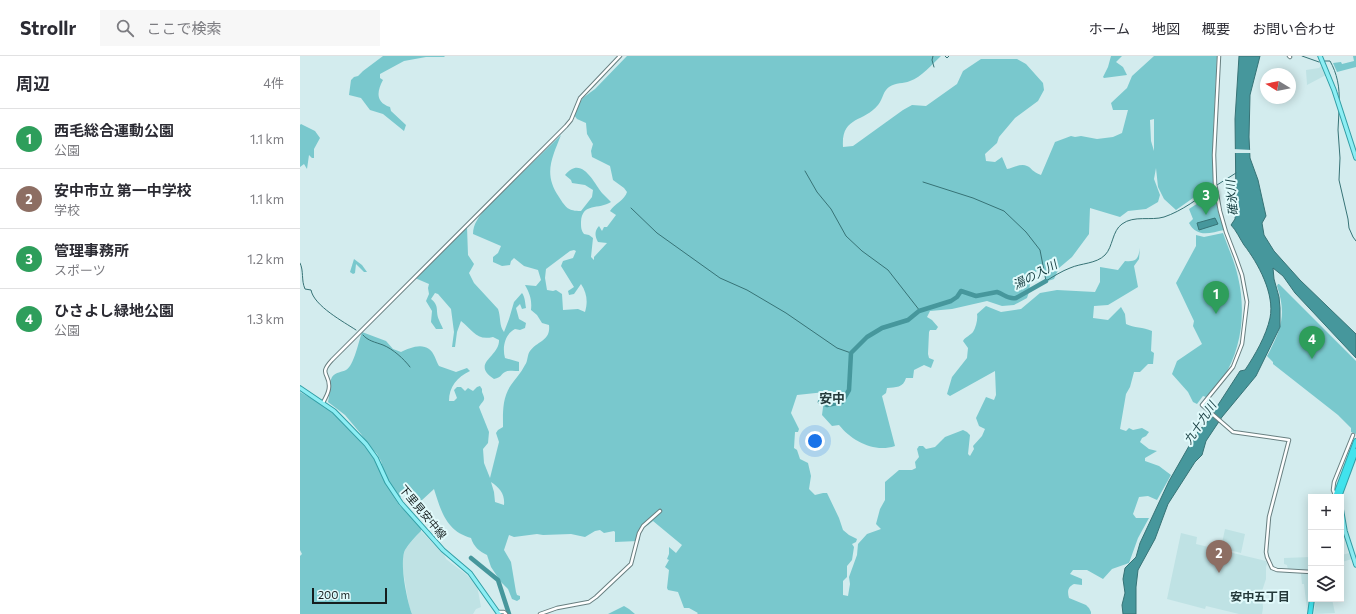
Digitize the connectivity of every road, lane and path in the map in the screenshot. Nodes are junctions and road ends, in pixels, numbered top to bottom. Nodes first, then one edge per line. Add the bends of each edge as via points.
1 (620, 56) edge
2 (1219, 56) edge
3 (1320, 56) edge
4 (1356, 158) edge
5 (300, 388) edge
6 (323, 403) junction
7 (1353, 435) dead end
8 (1356, 441) edge
9 (1356, 452) edge
10 (1335, 494) edge
11 (1337, 494) edge
12 (1337, 494) edge
13 (660, 511) dead end
14 (1344, 525) edge
15 (1356, 565) edge
16 (1308, 572) edge
17 (1312, 602) edge
18 (499, 613) edge
19 (506, 614) edge
20 (540, 614) edge
21 (1310, 614) edge

1 - 6 street via 580,98 566,126 332,360 325,369 329,387
2 - 16 street via 1215,186 1226,231 1242,275 1247,302 1242,344 1236,362 1202,404 1235,433 1289,440 1269,517 1267,557 1272,568 1277,570
3 - 4 main road
5 - 6 main road, 下里見安中線
6 - 18 main road, 下里見安中線 via 366,444 401,503 443,550 470,573
7 - 10 street via 1334,482
8 - 11 highway
9 - 12 highway
13 - 20 street via 639,533 631,564 596,596 584,603
14 - 15 main road
17 - 21 highway
18 - 19 street

